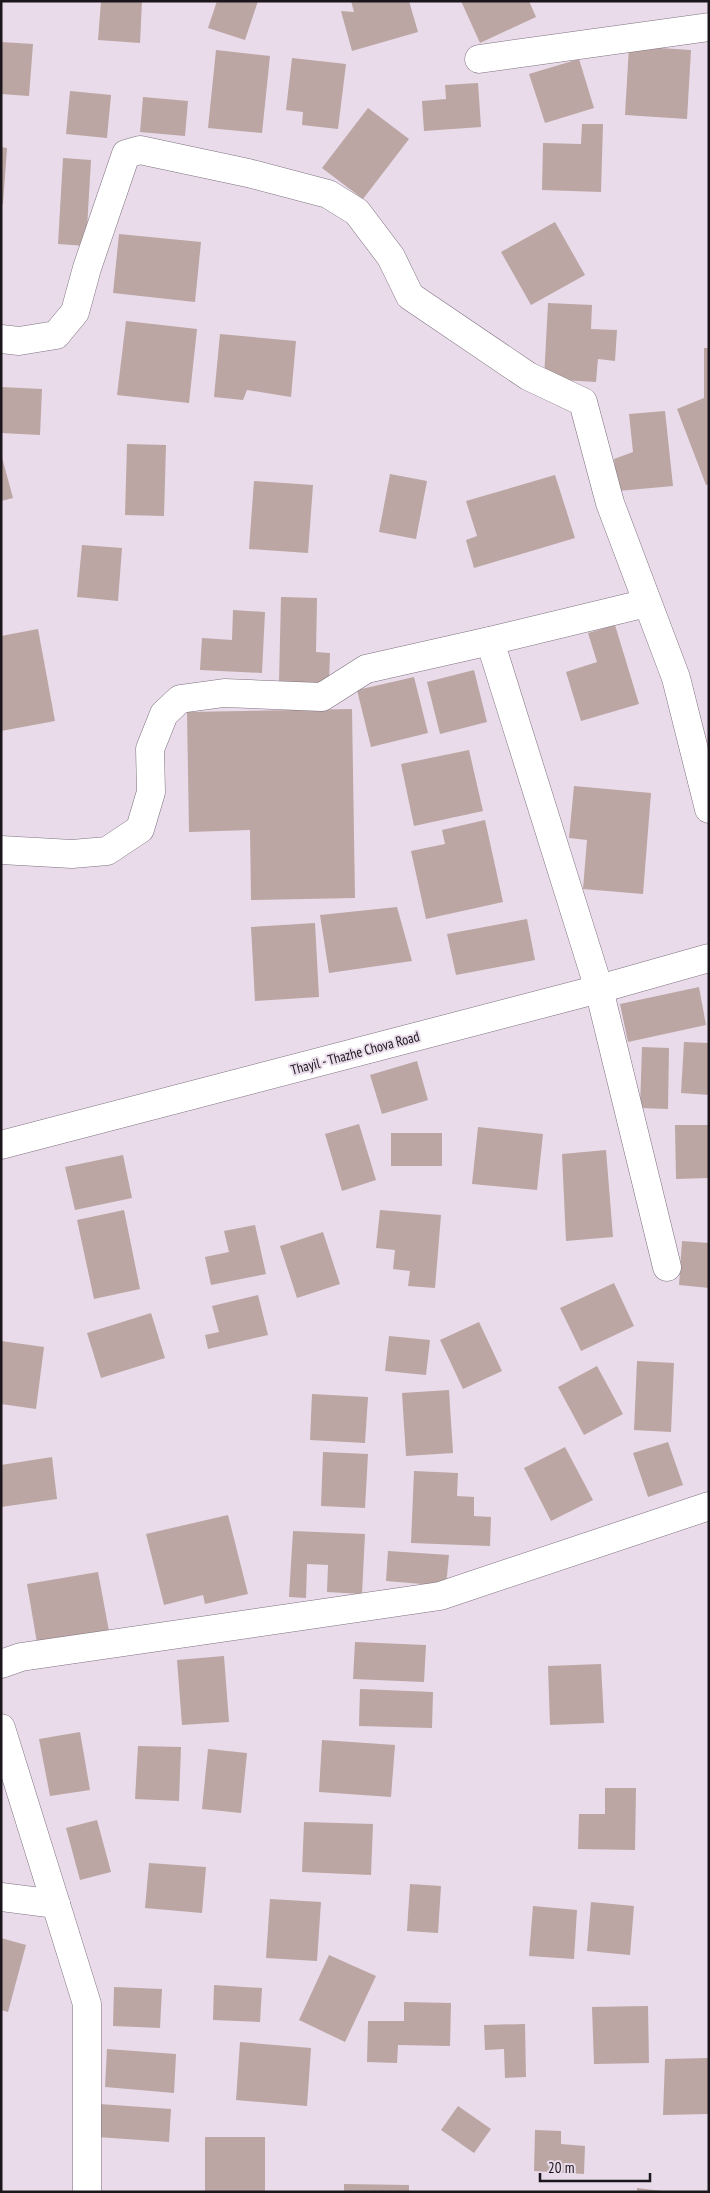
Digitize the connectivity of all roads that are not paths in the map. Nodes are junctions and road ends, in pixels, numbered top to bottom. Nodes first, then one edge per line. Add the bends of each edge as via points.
1 (709, 27) edge
2 (479, 59) dead end
3 (1, 339) edge
4 (647, 603) junction
5 (490, 641) junction
6 (709, 809) edge
7 (1, 850) edge
8 (709, 958) edge
9 (600, 989) junction
10 (1, 1145) edge
11 (667, 1267) dead end
12 (709, 1506) edge
13 (1, 1664) edge
14 (1, 1728) edge
15 (1, 1897) edge
16 (56, 1904) junction
17 (87, 2192) edge

1 - 2 street
3 - 4 street via 19,341 56,335 75,312 126,154 140,150 328,194 357,212 391,257 410,296 528,376 582,402 610,503
4 - 5 street
4 - 6 street via 676,678
5 - 7 street via 366,668 322,697 224,693 180,699 164,714 150,749 151,792 140,829 107,851 72,854
5 - 9 street
8 - 9 street, Thayil - Thazhe Chova Road
9 - 10 street, Thayil - Thazhe Chova Road
9 - 11 street
12 - 13 street via 440,1596 21,1657
14 - 16 street
15 - 16 street
16 - 17 street via 87,2004

